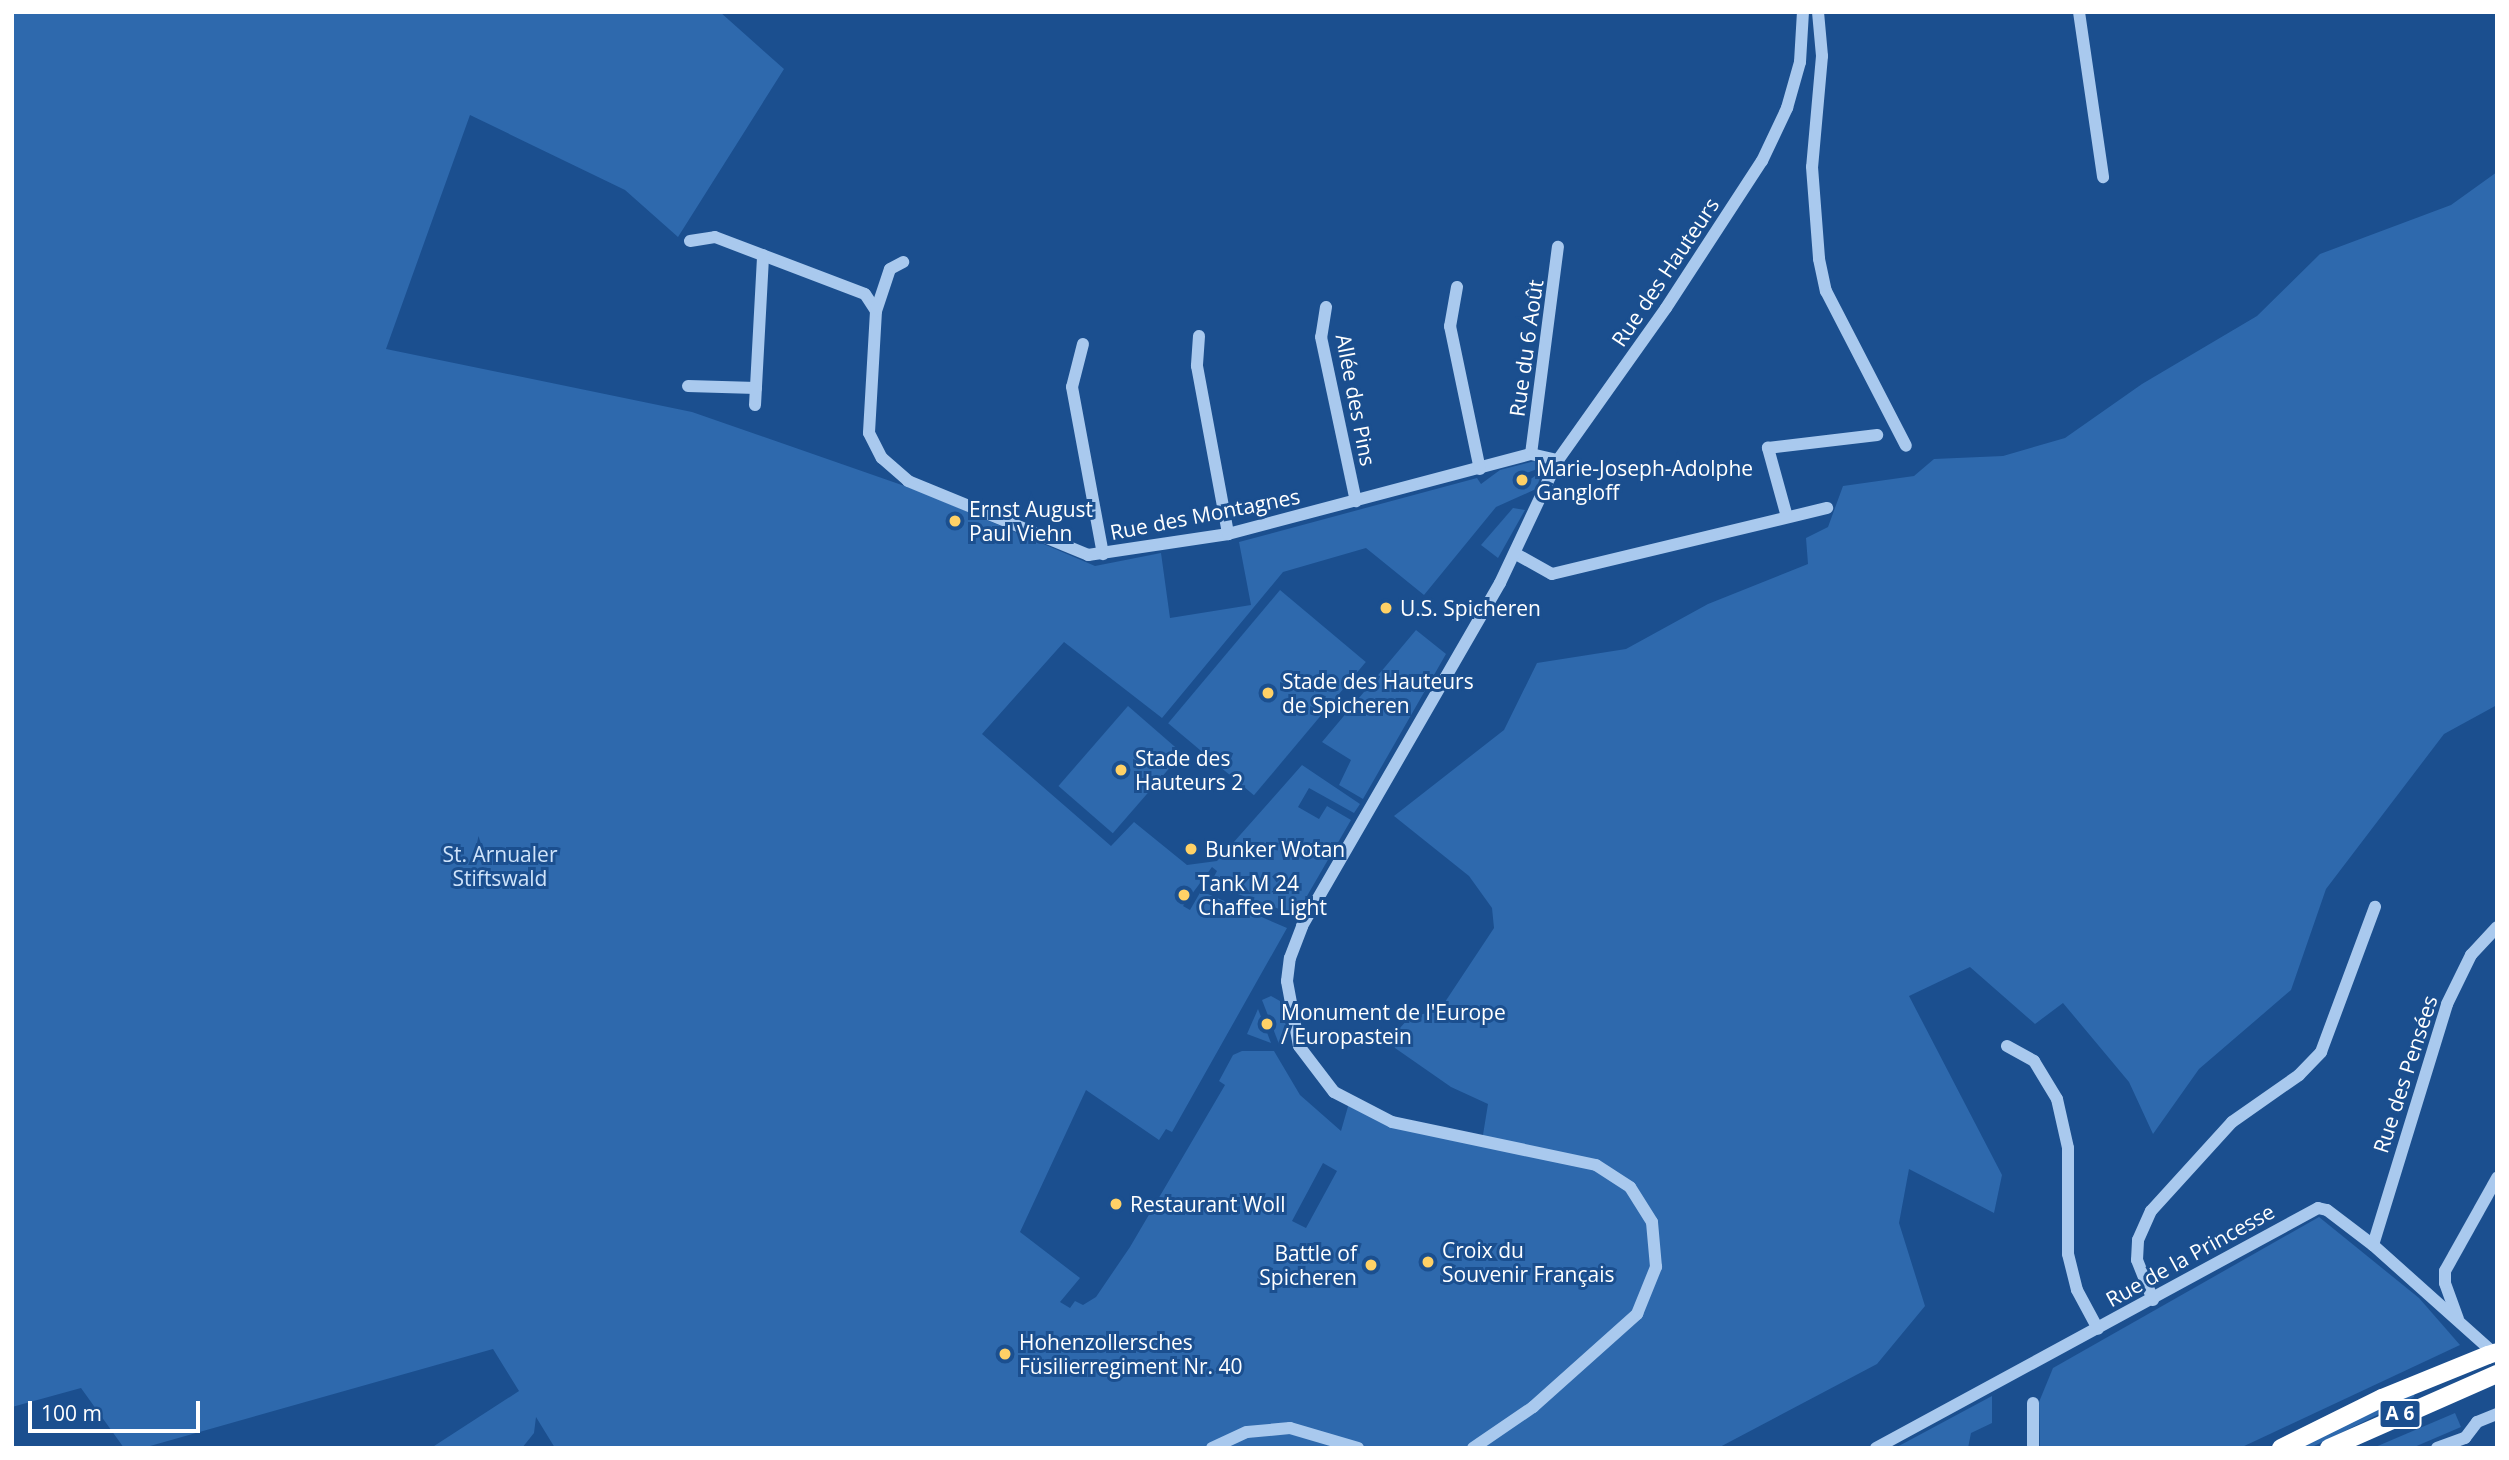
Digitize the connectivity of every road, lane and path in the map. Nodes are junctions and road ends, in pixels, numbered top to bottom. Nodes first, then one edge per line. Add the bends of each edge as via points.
1 (1803, 12) edge
2 (1818, 12) edge
3 (2079, 12) edge
4 (2103, 177) dead end
5 (690, 241) dead end
6 (1558, 247) dead end
7 (763, 255) junction
8 (903, 262) dead end
9 (1457, 287) dead end
10 (1326, 307) dead end
11 (876, 311) junction
12 (1199, 336) dead end
13 (1083, 344) dead end
14 (688, 386) dead end
15 (756, 388) junction
16 (755, 405) dead end
17 (1877, 435) dead end
18 (1906, 446) dead end
19 (1531, 454) junction
20 (1558, 460) junction
21 (1480, 469) junction
22 (1356, 501) junction
23 (1826, 508) dead end
24 (1787, 517) junction
25 (1228, 534) junction
26 (1103, 554) junction
27 (1516, 554) junction
28 (2375, 907) dead end
29 (2497, 927) edge
30 (2007, 1046) dead end
31 (2497, 1178) edge
32 (2373, 1245) junction
33 (2153, 1300) junction
34 (2460, 1324) junction
35 (2098, 1329) junction
36 (2494, 1354) edge
37 (2497, 1374) edge
38 (2032, 1403) dead end
39 (2497, 1414) edge
40 (1212, 1448) edge
41 (1358, 1448) edge
42 (1473, 1448) edge
43 (1876, 1448) edge
44 (2033, 1448) edge
45 (2281, 1448) edge
46 (2329, 1448) edge
47 (2437, 1448) edge

1 - 20 street, Rue des Hauteurs via 1800,62 1787,108 1762,161 1666,308
2 - 18 street via 1822,56 1812,167 1819,259 1826,291
3 - 4 street
5 - 7 street via 715,237
6 - 19 street, Rue du 6 Août
7 - 11 street via 865,294
7 - 15 street
8 - 11 street, Rue des Montagnes via 890,269
9 - 21 street via 1450,327
10 - 22 street, Allée des Pins via 1321,337
11 - 26 street, Rue des Montagnes via 869,433 882,458 908,481 1071,548
12 - 25 street via 1197,366
13 - 26 street via 1072,387
14 - 15 street
15 - 16 street
17 - 24 street via 1768,448
19 - 20 street, Rue des Montagnes
19 - 21 street, Rue des Montagnes
20 - 27 street, Rue des Hauteurs
21 - 22 street, Rue des Montagnes
22 - 25 street, Rue des Montagnes
23 - 24 street
24 - 27 street via 1552,574
25 - 26 street, Rue des Montagnes
27 - 42 street, Rue des Hauteurs via 1302,926 1287,981 1299,1046 1321,1079 1349,1103 1392,1122 1596,1165 1630,1186 1653,1222 1656,1267 1637,1314 1533,1407
28 - 33 street via 2321,1052 2299,1075 2232,1122 2151,1211 2138,1240 2137,1260
29 - 32 street, Rue des Pensées via 2471,955 2446,1004
30 - 35 street via 2034,1061 2057,1099 2068,1148 2068,1254 2080,1297
31 - 34 street via 2445,1270
32 - 33 street, Rue de la Princesse via 2328,1210 2318,1208
32 - 34 street, Rue de la Princesse
33 - 35 street, Rue de la Princesse
34 - 36 street, Rue de la Princesse
35 - 43 street, Rue de la Princesse
36 - 45 highway, A 6 via 2455,1367
37 - 46 highway, A 6
38 - 44 street
39 - 47 street via 2477,1422 2465,1438
40 - 41 street via 1247,1432 1290,1428

